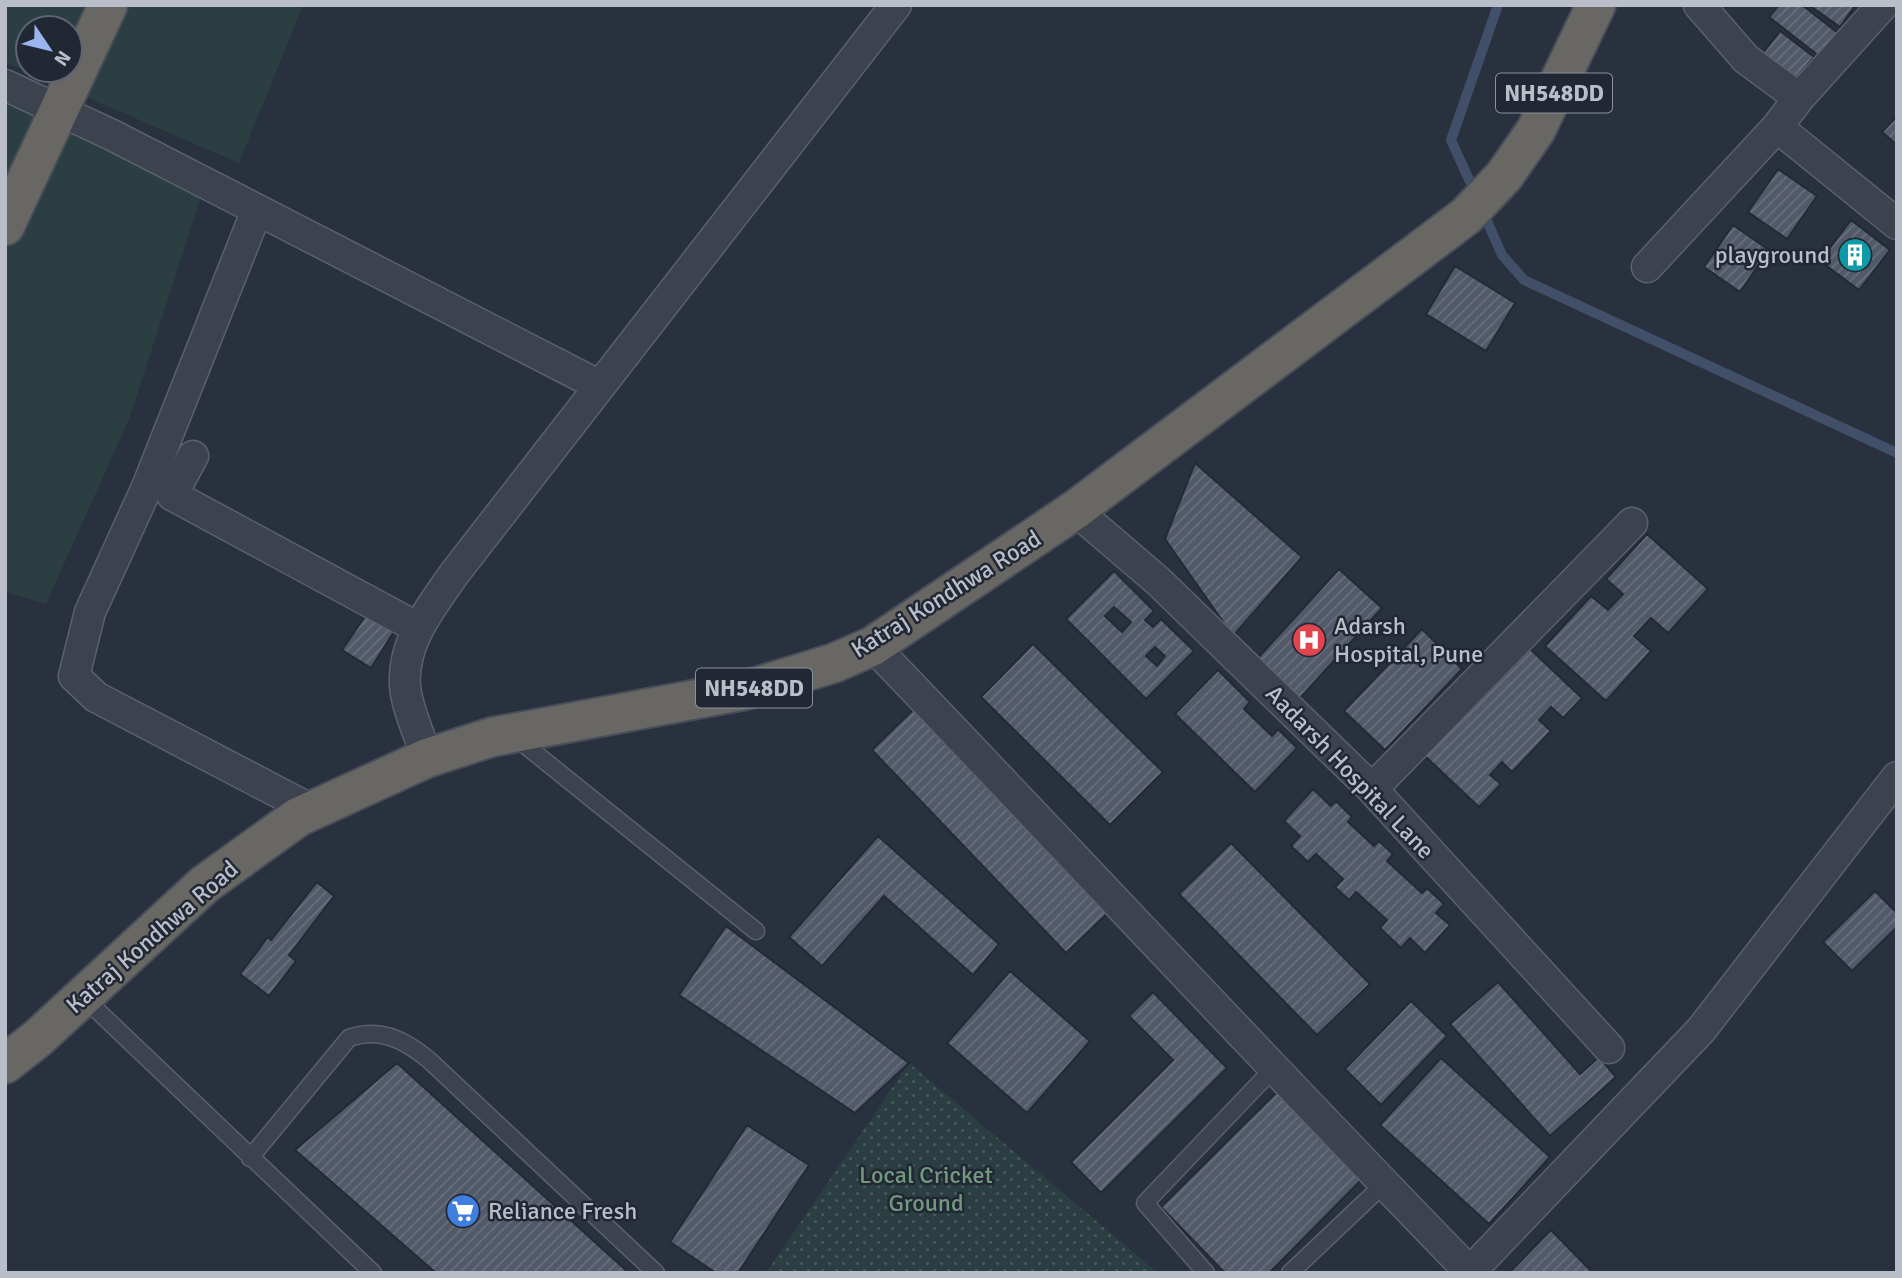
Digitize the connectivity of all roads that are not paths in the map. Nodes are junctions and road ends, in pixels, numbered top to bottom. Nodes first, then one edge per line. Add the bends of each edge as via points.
1 (108, 5) edge
2 (897, 5) edge
3 (1597, 5) edge
4 (1699, 5) edge
5 (1883, 5) edge
6 (5, 85) edge
7 (1799, 98) junction
8 (59, 110) junction
9 (1777, 127) junction
10 (257, 210) junction
11 (1897, 224) edge
12 (5, 226) edge
13 (1647, 267) dead end
14 (600, 386) junction
15 (192, 456) dead end
16 (1075, 510) junction
17 (1632, 523) dead end
18 (418, 628) junction
19 (873, 646) junction
20 (510, 733) junction
21 (427, 758) junction
22 (1897, 777) edge
23 (1371, 789) junction
24 (312, 810) junction
25 (756, 931) dead end
26 (82, 996) junction
27 (1609, 1048) dead end
28 (5, 1063) edge
29 (1273, 1069) junction
30 (250, 1158) junction
31 (1384, 1184) junction
32 (1470, 1272) edge
33 (373, 1273) edge
34 (656, 1273) edge
35 (1206, 1273) edge
36 (1290, 1273) edge

1 - 8 highway
2 - 14 street
3 - 16 highway, Katraj Kondhwa Road / NH548DD via 1536,130 1504,176 1466,216
4 - 7 street via 1746,59
5 - 7 street
6 - 8 street
7 - 9 street
8 - 10 street
8 - 12 highway
9 - 11 street
9 - 13 street
10 - 14 street
10 - 24 street via 147,487 90,612 74,676 96,696
14 - 18 street
15 - 18 street via 173,495
16 - 19 highway, Katraj Kondhwa Road / NH548DD
16 - 23 street, Aadarsh Hospital Lane via 1158,581
17 - 23 street
18 - 21 street via 406,654 405,688
19 - 20 highway, Katraj Kondhwa Road / NH548DD via 746,690
19 - 29 street
20 - 21 highway, Katraj Kondhwa Road / NH548DD
20 - 25 lane
21 - 24 highway, Katraj Kondhwa Road / NH548DD
22 - 32 street via 1701,1030
23 - 27 street, Aadarsh Hospital Lane
24 - 26 highway, Katraj Kondhwa Road / NH548DD via 205,884
26 - 28 highway, Katraj Kondhwa Road / NH548DD
26 - 30 lane
29 - 31 street
29 - 35 lane via 1145,1203
30 - 33 lane
30 - 34 lane via 349,1038 367,1032 388,1036 429,1059
31 - 32 street
31 - 36 lane

